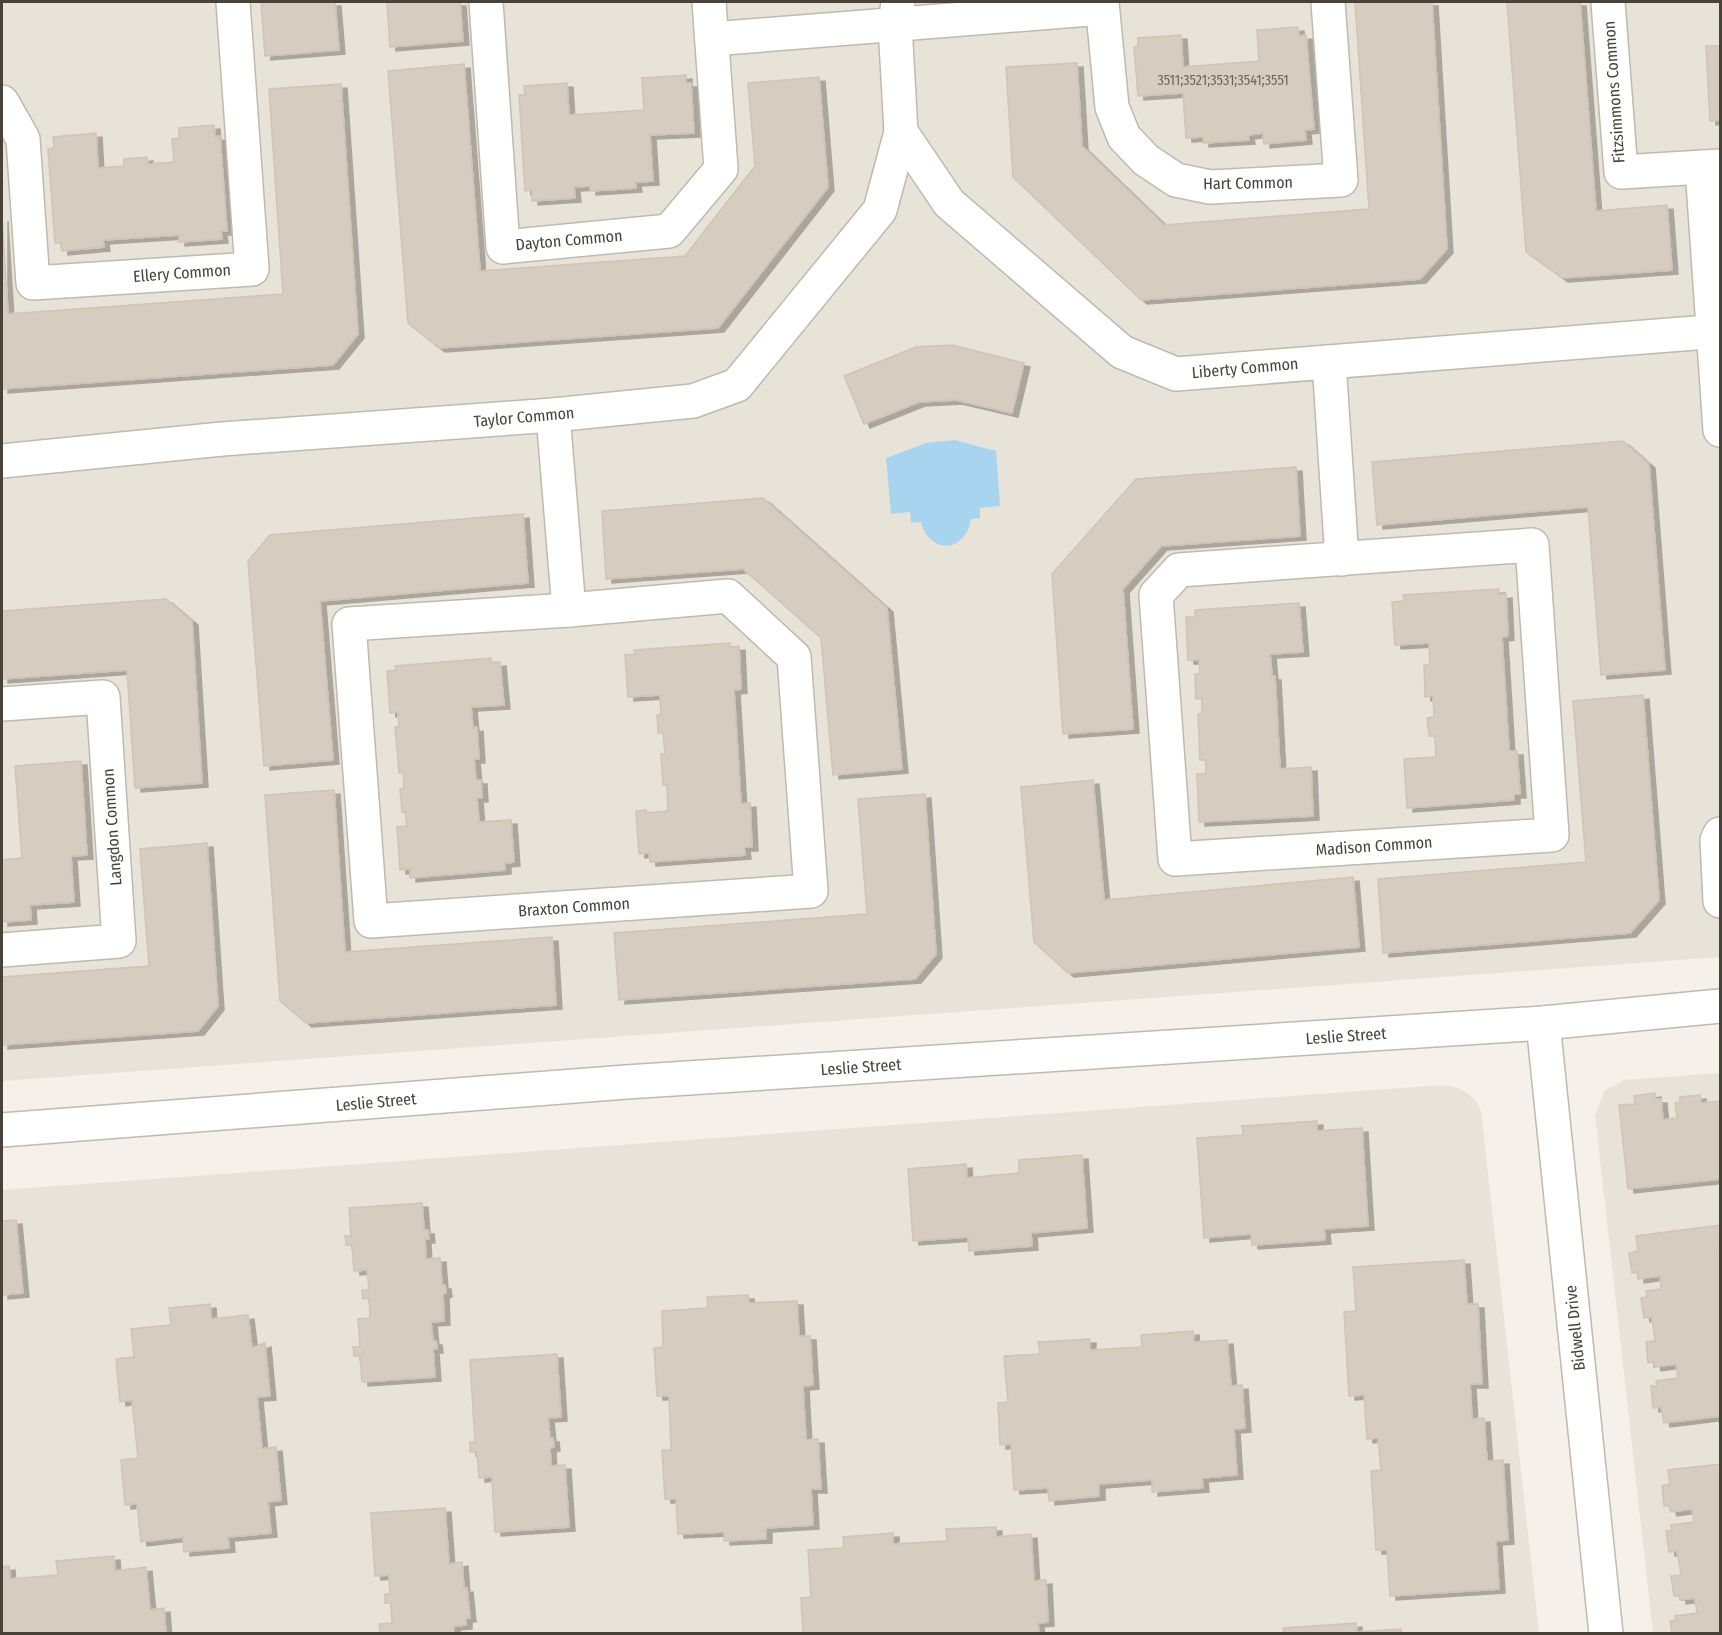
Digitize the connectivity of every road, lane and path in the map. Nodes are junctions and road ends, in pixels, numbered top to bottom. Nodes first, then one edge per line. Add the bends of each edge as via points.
1 (233, 2) edge
2 (486, 2) edge
3 (709, 2) edge
4 (1328, 2) edge
5 (1608, 2) edge
6 (1102, 5) edge
7 (893, 9) edge
8 (712, 39) junction
9 (2, 102) edge
10 (901, 132) junction
11 (1711, 166) edge
12 (1717, 332) edge
13 (1329, 362) junction
14 (553, 415) junction
15 (1720, 430) edge
16 (2, 461) edge
17 (1342, 560) junction
18 (569, 610) junction
19 (2, 704) edge
20 (1720, 834) edge
21 (1720, 902) edge
22 (2, 950) edge
23 (1720, 1006) edge
24 (1543, 1023) junction
25 (2, 1130) edge
26 (1606, 1634) edge

1 - 9 street, Ellery Common via 252,269 33,283 23,140
2 - 8 street, Dayton Common via 503,247 669,231 721,169
3 - 8 street, Dayton Common
4 - 6 street, Hart Common via 1341,180 1210,187 1176,180 1146,160 1124,137 1112,106
5 - 11 street, Fitzsimmons Common via 1621,172
6 - 7 street, Hart Common
7 - 8 street
7 - 10 street
10 - 13 street, Liberty Common via 949,203 1122,352 1176,374
10 - 14 street, Taylor Common via 880,210 737,385 693,401
11 - 12 street, Fitzsimmons Common
12 - 13 street, Liberty Common
12 - 15 street, Fitzsimmons Common
13 - 17 street
14 - 16 street, Taylor Common via 222,439
14 - 18 street
17 - 17 street, Madison Common via 1179,570 1156,595 1176,859 1552,835 1532,545
18 - 18 street, Braxton Common via 349,624 371,921 811,891 794,657 728,596
19 - 22 street, Langdon Common via 103,697 119,941
20 - 21 street
23 - 24 street, Leslie Street
24 - 25 street, Leslie Street via 626,1082
24 - 26 street, Bidwell Drive

